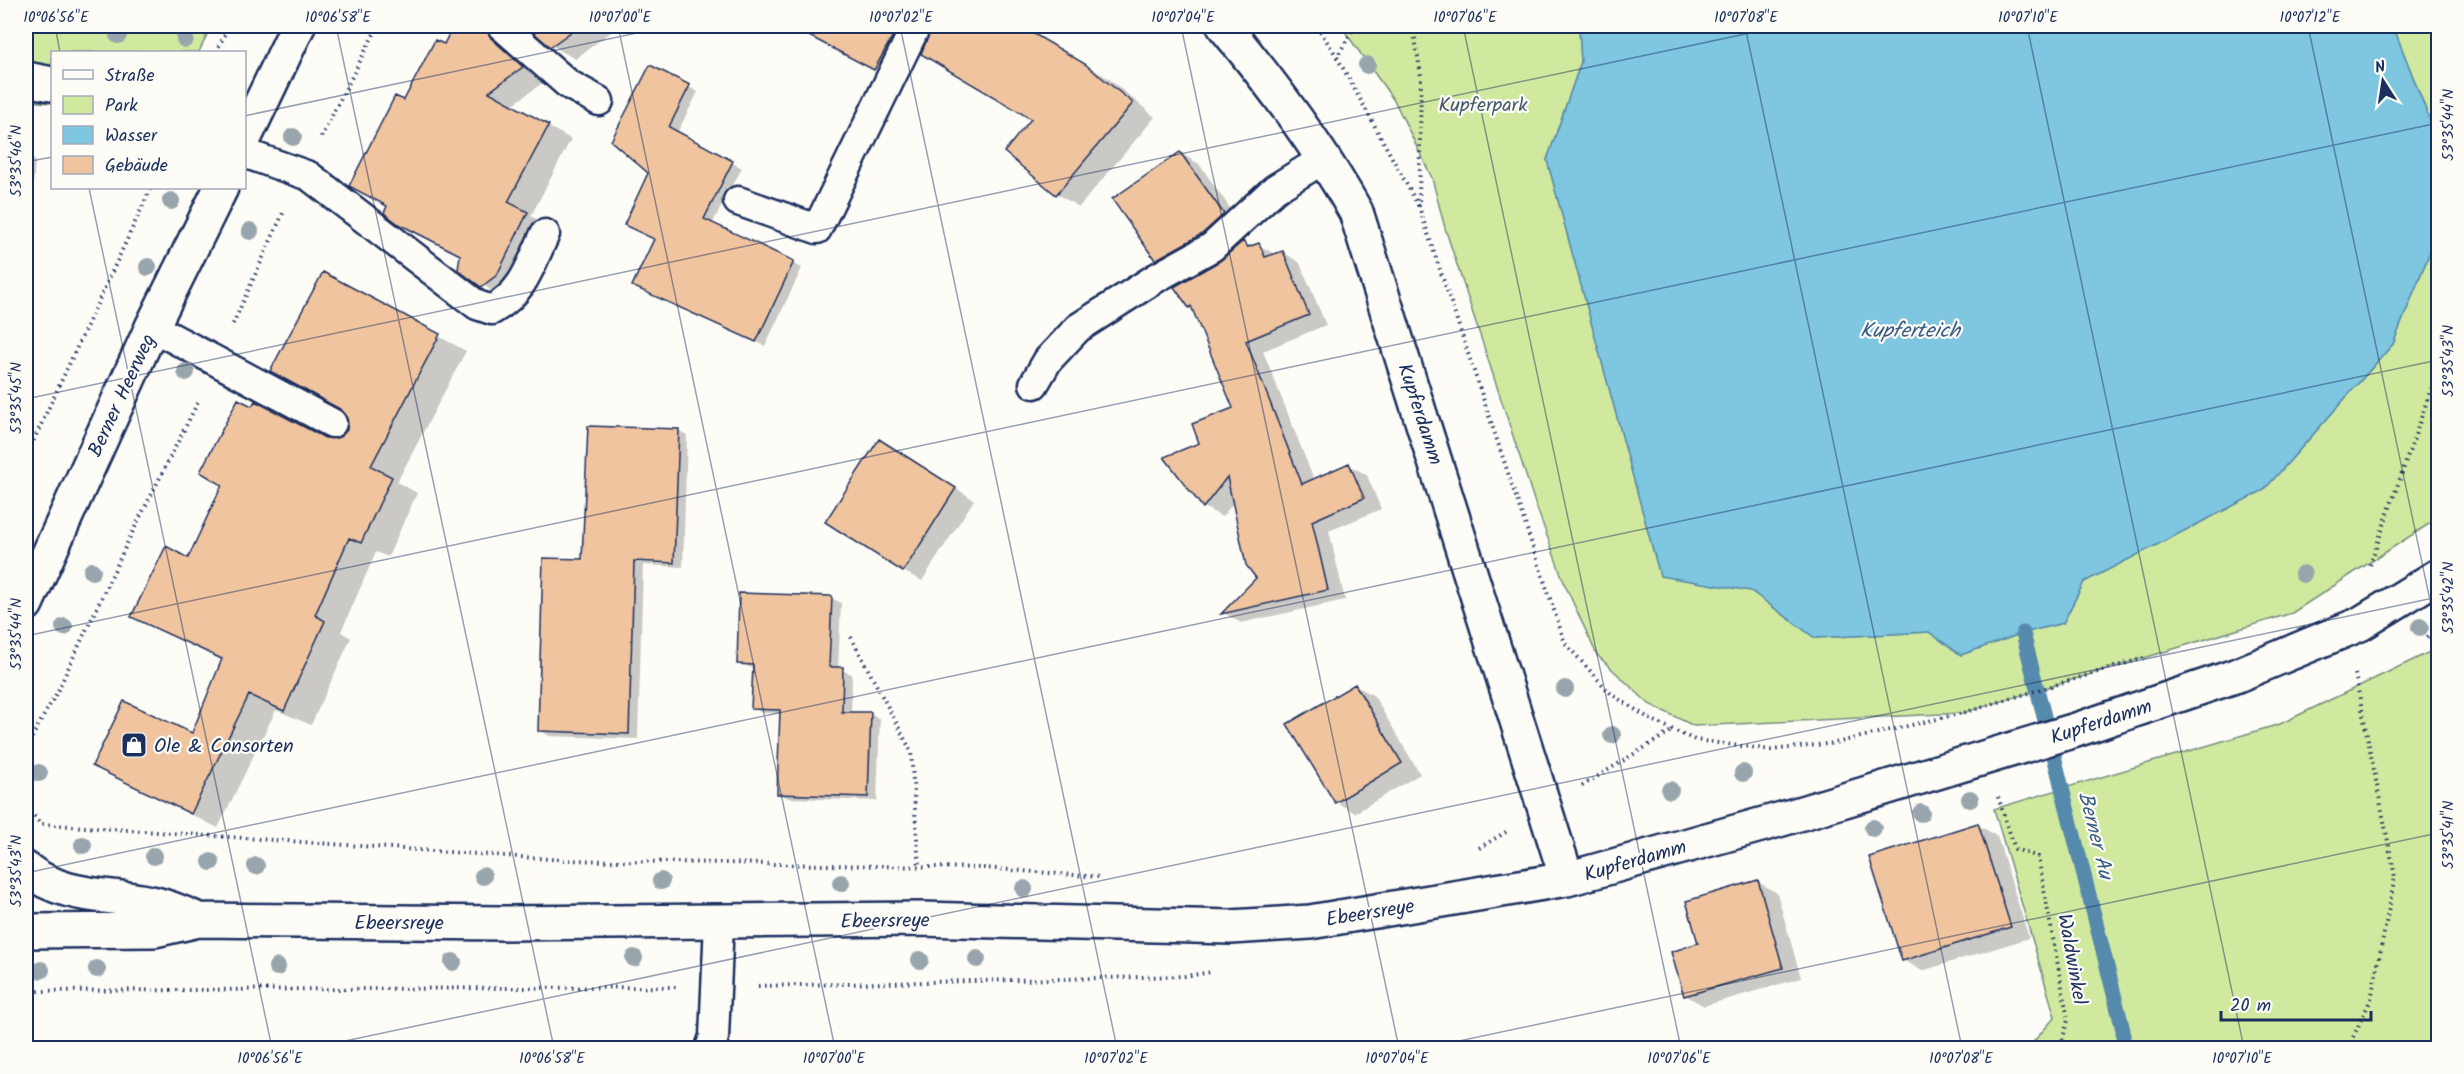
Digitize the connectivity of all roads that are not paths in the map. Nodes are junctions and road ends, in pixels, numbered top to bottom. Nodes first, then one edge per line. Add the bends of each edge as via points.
1 (298, 26) edge
2 (502, 26) edge
3 (916, 26) edge
4 (1224, 26) edge
5 (26, 79) edge
6 (51, 84) edge
7 (599, 101) dead end
8 (246, 135) edge
9 (246, 154) edge
10 (1325, 158) junction
11 (221, 189) edge
12 (738, 201) dead end
13 (545, 234) dead end
14 (152, 327) junction
15 (1034, 384) dead end
16 (332, 423) dead end
17 (2439, 576) edge
18 (26, 604) edge
19 (26, 869) edge
20 (1567, 879) junction
21 (199, 920) junction
22 (718, 922) junction
23 (26, 931) edge
24 (710, 1048) edge

1 - 8 street
2 - 7 lane via 568,84
3 - 12 lane via 817,229
4 - 10 street, Kupferdamm
5 - 6 street
9 - 13 lane via 309,176 477,305 492,310 510,300 523,283
10 - 15 lane via 1275,189 1212,247 1078,328 1048,360
10 - 20 street, Kupferdamm via 1356,212
11 - 14 street, Berner Heerweg
14 - 16 lane
14 - 18 street, Berner Heerweg
17 - 20 street, Kupferdamm via 2360,624 2235,676 2076,730
19 - 21 street, Ebeersreye via 74,893 152,903
20 - 22 street, Ebeersreye via 1310,922 1231,927 921,919
21 - 22 street, Ebeersreye
21 - 23 street, Ebeersreye via 155,930
22 - 24 lane via 714,1037

